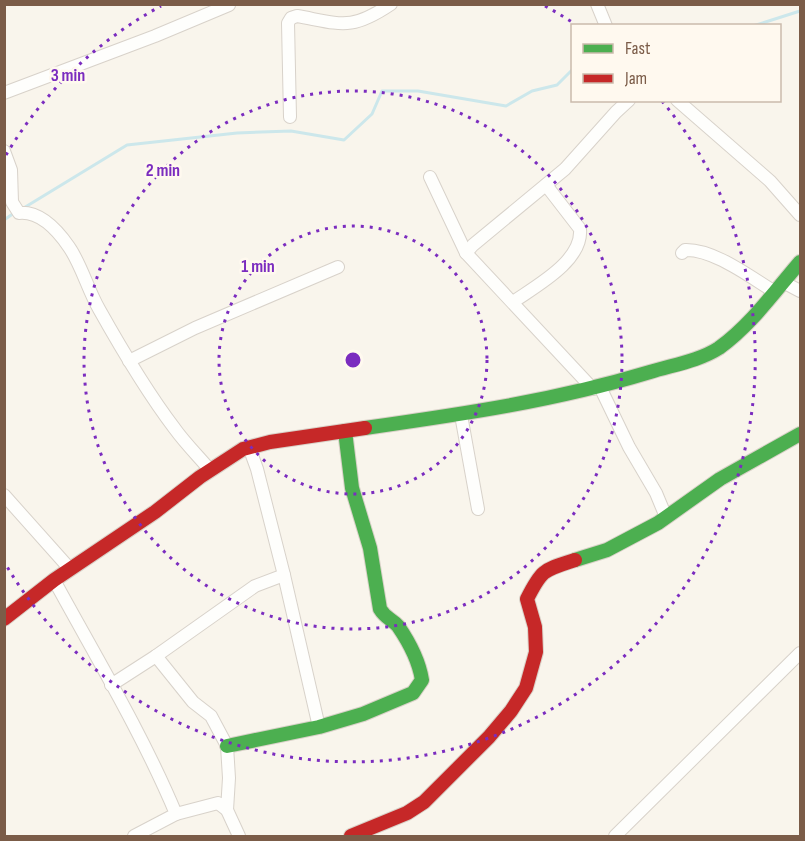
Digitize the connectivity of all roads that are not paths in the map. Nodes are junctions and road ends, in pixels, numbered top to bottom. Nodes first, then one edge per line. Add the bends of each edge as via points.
1 (392, 4) edge
2 (597, 4) edge
3 (229, 5) edge
4 (605, 24) edge
5 (4, 93) edge
6 (627, 102) edge
7 (679, 102) edge
8 (290, 117) dead end
9 (4, 151) edge
10 (430, 177) dead end
11 (546, 185) junction
12 (801, 214) edge
13 (466, 253) junction
14 (682, 253) dead end
15 (801, 262) edge
16 (338, 267) dead end
17 (779, 287) junction
18 (801, 291) edge
19 (513, 302) junction
20 (129, 361) junction
21 (597, 388) junction
22 (461, 415) junction
23 (345, 431) junction
24 (801, 434) edge
25 (249, 447) junction
26 (210, 470) junction
27 (4, 495) edge
28 (478, 509) dead end
29 (666, 517) junction
30 (70, 569) junction
31 (284, 575) junction
32 (54, 580) junction
33 (4, 619) edge
34 (801, 653) edge
35 (156, 657) junction
36 (111, 685) junction
37 (319, 727) junction
38 (227, 746) junction
39 (227, 810) junction
40 (176, 814) junction
41 (134, 837) edge
42 (239, 837) edge
43 (351, 837) edge
44 (615, 837) edge

1 - 8 street via 355,24 291,18
2 - 4 street
3 - 5 street
6 - 11 street
7 - 12 street via 770,181
9 - 20 street via 11,170 12,202 19,213 37,215 50,225 71,249
10 - 13 street
11 - 13 street
11 - 19 street via 580,229 581,237 559,269
13 - 19 street
14 - 17 street via 696,250 710,254
15 - 17 street
16 - 20 street via 195,328
17 - 18 street
17 - 21 street via 718,348
19 - 21 street
20 - 26 street via 175,430
21 - 22 street
21 - 29 street
22 - 23 street
22 - 28 street
23 - 25 street
23 - 37 street via 352,488 370,548 380,609 385,617 396,622 420,665 422,680 413,693
24 - 29 street via 720,479
25 - 26 street
25 - 31 street
26 - 30 street
27 - 30 street
29 - 43 street via 607,550 559,565 539,576 527,599 535,627 533,667 526,688 511,711 424,802
30 - 32 street
31 - 35 street via 255,586
31 - 37 street
32 - 33 street
32 - 36 street
34 - 44 street
35 - 36 street
35 - 38 street via 193,702 211,717
36 - 40 street
37 - 38 street
38 - 39 street
39 - 40 street via 218,803
39 - 42 street
40 - 41 street

